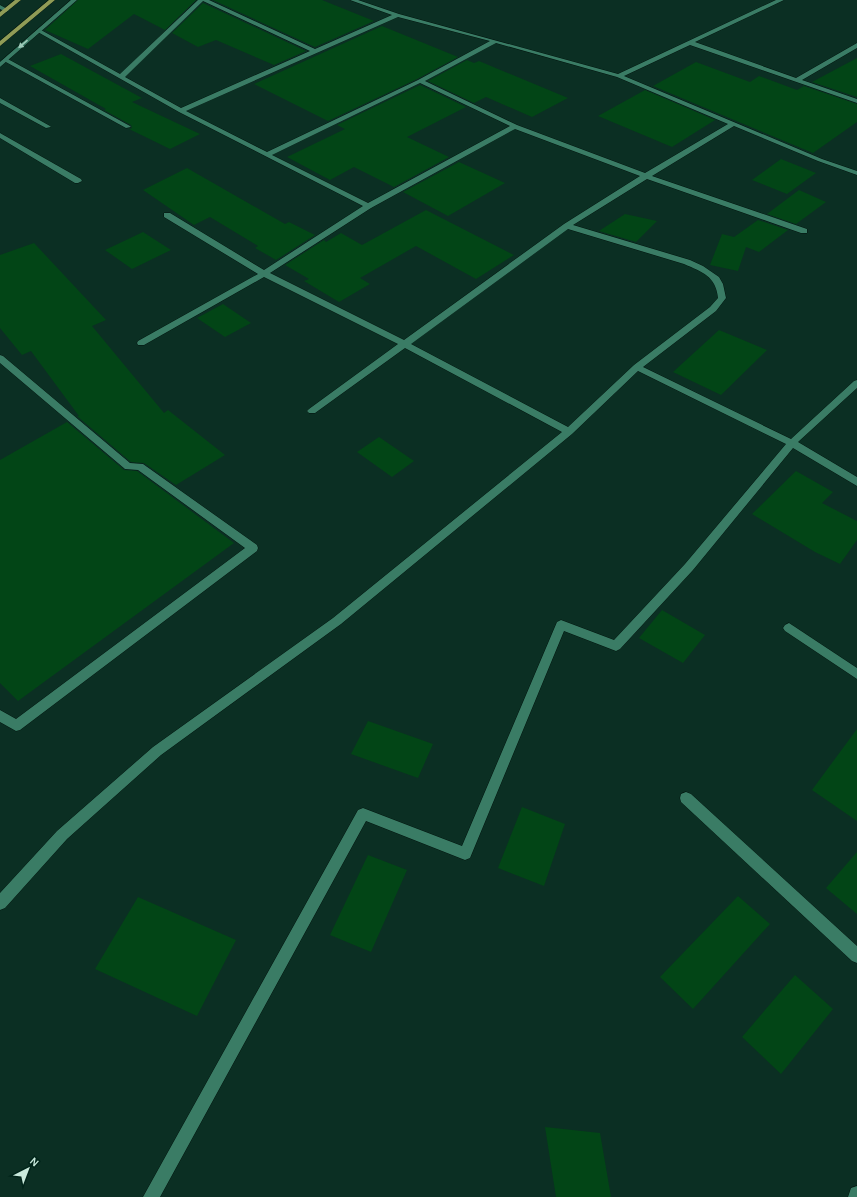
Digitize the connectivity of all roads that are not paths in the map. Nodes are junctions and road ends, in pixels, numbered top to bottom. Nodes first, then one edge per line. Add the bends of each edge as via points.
1 (18, 0) edge
2 (52, 0) edge
3 (74, 0) edge
4 (201, 0) edge
5 (204, 0) edge
6 (354, 0) edge
7 (780, 0) edge
8 (3, 9) edge
9 (0, 15) edge
10 (397, 15) junction
11 (39, 31) junction
12 (495, 41) junction
13 (692, 43) junction
14 (0, 44) edge
15 (857, 44) edge
16 (316, 52) junction
17 (6, 60) junction
18 (0, 65) edge
19 (618, 76) junction
20 (121, 77) junction
21 (796, 80) junction
22 (420, 81) junction
23 (0, 100) edge
24 (857, 101) edge
25 (181, 111) junction
26 (733, 124) junction
27 (515, 126) junction
28 (48, 127) dead end
29 (128, 127) dead end
30 (0, 135) edge
31 (268, 154) junction
32 (857, 173) edge
33 (646, 176) junction
34 (78, 181) dead end
35 (368, 206) junction
36 (167, 216) dead end
37 (567, 226) junction
38 (804, 231) dead end
39 (263, 274) junction
40 (141, 344) dead end
41 (405, 344) junction
42 (0, 358) edge
43 (637, 367) junction
44 (857, 383) edge
45 (312, 412) dead end
46 (569, 432) junction
47 (792, 443) junction
48 (857, 482) edge
49 (789, 628) dead end
50 (857, 674) edge
51 (0, 715) edge
52 (686, 798) dead end
53 (0, 904) edge
54 (857, 956) edge
55 (857, 1194) edge
56 (151, 1197) edge
57 (856, 1197) edge

1 - 8 highway
2 - 14 highway
3 - 11 street
4 - 20 street
5 - 16 street
6 - 10 street
7 - 13 street
8 - 9 highway
10 - 12 street
10 - 16 street
11 -> 17 street
11 - 20 street
12 - 19 street
12 - 22 street
13 - 19 street
13 - 21 street
15 - 21 street
16 - 25 street
17 - 18 street
17 - 29 street
19 - 26 street
20 - 25 street
21 - 24 street
22 - 27 street
22 - 31 street
23 - 28 street
25 - 31 street
26 - 32 street
26 - 33 street
27 - 33 street
27 - 35 street
30 - 34 street
31 - 35 street
33 - 37 street
33 - 38 street
35 - 39 street
36 - 39 street
37 - 41 street
37 - 43 street via 687,262 706,270 722,288 722,298 713,309
39 - 40 street
39 - 41 street
41 - 45 street
41 - 46 street
42 - 51 street via 128,467 140,466 253,548 16,726
43 - 46 street
43 - 47 street
44 - 47 street
46 - 53 street via 337,621 157,751 62,835
47 - 48 street
47 - 56 street via 689,567 616,646 561,625 465,854 363,814
49 - 50 street
52 - 54 street
55 - 57 street

